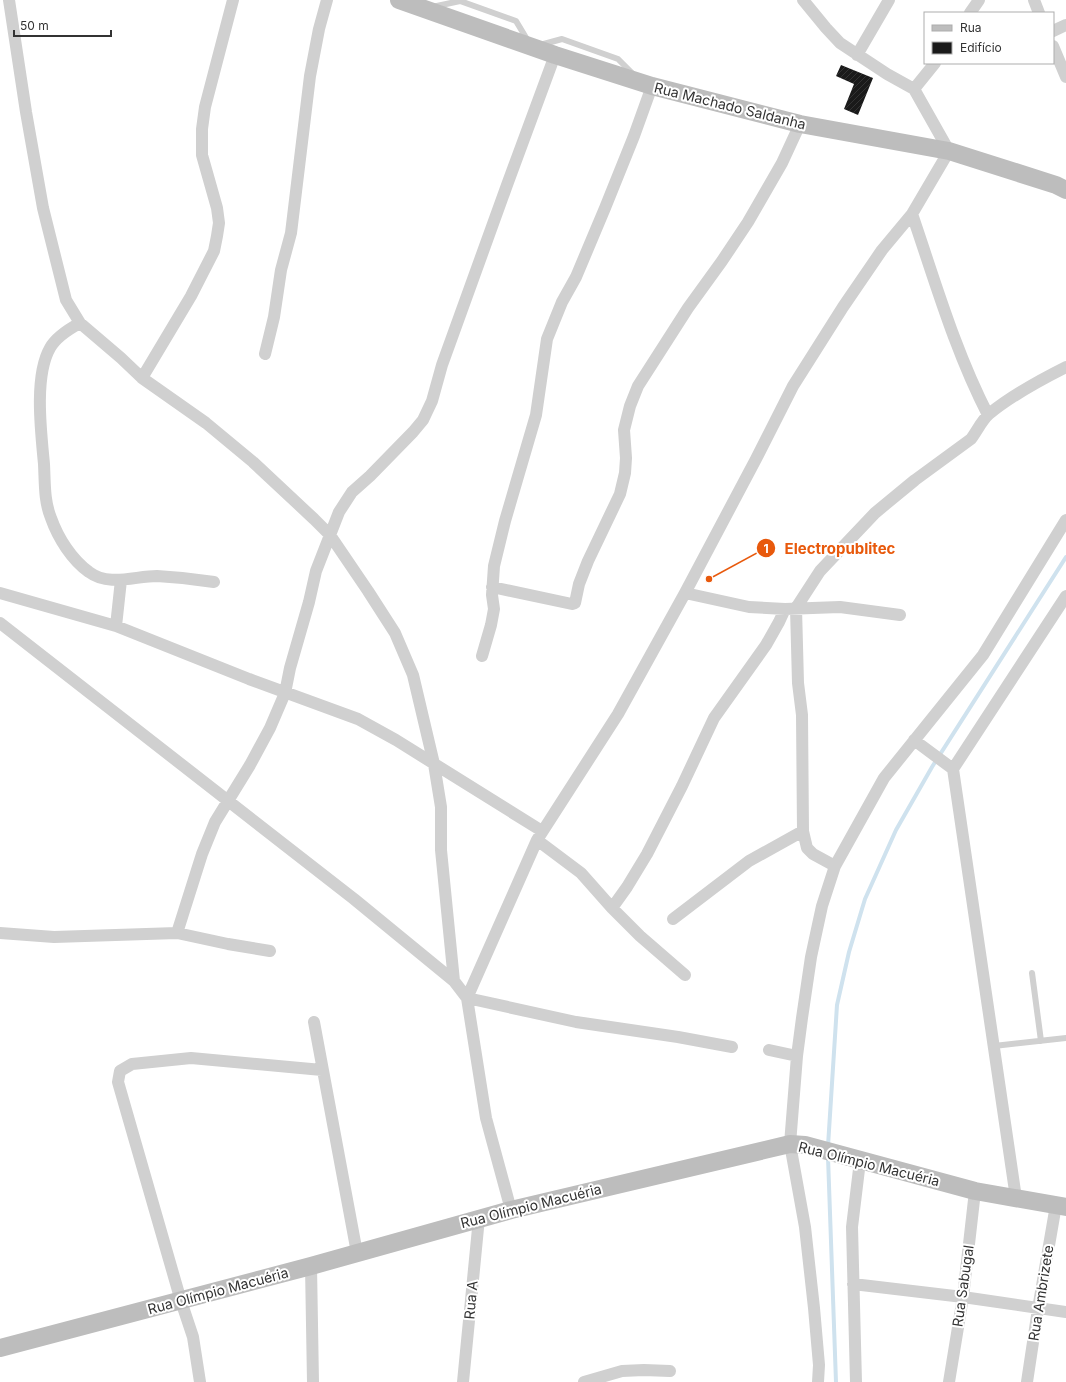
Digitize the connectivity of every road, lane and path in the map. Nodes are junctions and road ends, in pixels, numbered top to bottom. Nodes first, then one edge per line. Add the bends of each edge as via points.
1 (9, 0) edge
2 (233, 0) edge
3 (327, 0) edge
4 (399, 0) edge
5 (803, 0) edge
6 (889, 0) edge
7 (979, 0) edge
8 (1034, 0) edge
9 (971, 12) edge
10 (1039, 12) edge
11 (1066, 25) edge
12 (1054, 31) edge
13 (532, 47) junction
14 (1054, 48) edge
15 (555, 55) junction
16 (857, 55) junction
17 (934, 64) edge
18 (1066, 77) edge
19 (647, 84) junction
20 (914, 89) junction
21 (800, 124) junction
22 (949, 150) junction
23 (1066, 190) edge
24 (912, 214) junction
25 (80, 322) junction
26 (265, 354) dead end
27 (1066, 367) edge
28 (142, 378) junction
29 (988, 415) junction
30 (1066, 520) edge
31 (330, 535) junction
32 (120, 580) junction
33 (214, 582) dead end
34 (492, 587) junction
35 (0, 593) edge
36 (684, 593) junction
37 (1066, 596) edge
38 (790, 608) junction
39 (900, 615) dead end
40 (0, 623) edge
41 (116, 626) junction
42 (482, 656) dead end
43 (285, 693) junction
44 (914, 740) junction
45 (434, 764) junction
46 (953, 769) junction
47 (229, 800) junction
48 (803, 831) junction
49 (539, 836) junction
50 (835, 866) junction
51 (612, 908) junction
52 (673, 919) dead end
53 (0, 933) edge
54 (177, 933) junction
55 (270, 951) dead end
56 (1032, 973) dead end
57 (685, 975) dead end
58 (454, 981) junction
59 (467, 998) junction
60 (314, 1022) dead end
61 (1066, 1038) edge
62 (1041, 1041) junction
63 (994, 1046) junction
64 (732, 1047) dead end
65 (769, 1050) dead end
66 (797, 1056) junction
67 (322, 1070) junction
68 (797, 1145) junction
69 (855, 1159) junction
70 (975, 1191) junction
71 (1016, 1198) junction
72 (1061, 1206) edge
73 (511, 1210) junction
74 (478, 1218) junction
75 (357, 1254) junction
76 (311, 1266) junction
77 (853, 1284) junction
78 (962, 1297) junction
79 (181, 1301) junction
80 (1038, 1308) junction
81 (1066, 1312) edge
82 (0, 1348) edge
83 (670, 1371) dead end
84 (200, 1382) edge
85 (313, 1382) edge
86 (463, 1382) edge
87 (584, 1382) edge
88 (818, 1382) edge
89 (856, 1382) edge
90 (949, 1382) edge
91 (1027, 1382) edge

1 - 25 street via 42,208 66,300
2 - 28 street via 205,107 202,129 202,155 217,208 218,236 214,251 191,296
3 - 26 street via 310,76 291,233 280,270 274,317
4 - 13 street, Rua Machado Saldanha
5 - 16 street via 840,43
6 - 16 street
7 - 9 street
8 - 10 street
11 - 12 street
13 - 15 street, Rua Machado Saldanha
13 - 19 lane via 562,39 618,59
14 - 18 street
15 - 19 street, Rua Machado Saldanha
15 - 31 street via 442,365 432,401 423,420 352,492 339,512
16 - 20 street
17 - 20 street
19 - 21 street, Rua Machado Saldanha
19 - 34 street via 634,136 548,339 536,415 505,521 494,566
20 - 22 street
21 - 22 street, Rua Machado Saldanha
21 - 34 street via 782,163 748,222 638,386 624,430 626,458 620,494 588,561 575,603
22 - 23 street, Rua Machado Saldanha
22 - 24 street
24 - 29 street via 960,354
24 - 36 street via 882,250 793,386
25 - 28 street
25 - 32 street via 50,346 44,359 40,422 46,499 51,519 72,556 89,572 101,578
27 - 29 street via 1040,380
28 - 31 street via 206,423 253,462
29 - 38 street via 971,439 915,480 875,514 820,571
30 - 44 street via 983,655
31 - 43 street via 316,571
31 - 45 street via 395,633 413,675
32 - 33 street via 156,576
32 - 41 street
34 - 42 street via 494,609
35 - 41 street
36 - 38 street via 749,607
36 - 49 street via 618,714
37 - 46 street
38 - 39 street via 840,607
38 - 48 street via 802,715
38 - 51 street via 714,718 647,854 628,887
40 - 47 street
41 - 43 street
43 - 45 street via 358,719
43 - 47 street via 270,728
44 - 46 street
44 - 50 street via 884,778
45 - 49 street
45 - 58 street via 441,807 441,850
46 - 63 street
47 - 54 street via 215,822 202,854
47 - 58 street
48 - 50 street via 807,848
48 - 52 street via 750,861
49 - 51 street via 580,873
49 - 59 street
50 - 66 street via 822,906
51 - 57 street
53 - 54 street via 54,937
54 - 55 street
56 - 62 lane
58 - 59 street
59 - 64 street via 576,1022
59 - 73 street via 486,1118
60 - 67 street
61 - 62 lane
62 - 63 lane
63 - 71 street
65 - 66 street
66 - 68 street
67 - 75 street
67 - 79 street via 191,1058 132,1064 120,1071 118,1082
68 - 69 street, Rua Olímpio Macuéria
68 - 73 street, Rua Olímpio Macuéria
68 - 88 street via 814,1308
69 - 70 street, Rua Olímpio Macuéria
69 - 77 street
70 - 71 street, Rua Olímpio Macuéria
70 - 78 street, Rua Sabugal
71 - 72 street, Rua Olímpio Macuéria
72 - 80 street, Rua Ambrizete
73 - 74 street, Rua Olímpio Macuéria
74 - 75 street, Rua Olímpio Macuéria
74 - 86 street, Rua A
75 - 76 street, Rua Olímpio Macuéria
76 - 79 street, Rua Olímpio Macuéria
76 - 85 street
77 - 78 street
77 - 89 street
78 - 80 street
78 - 90 street, Rua Sabugal
79 - 82 street, Rua Olímpio Macuéria
79 - 84 street via 193,1337
80 - 81 street
80 - 91 street, Rua Ambrizete
83 - 87 street via 622,1372

